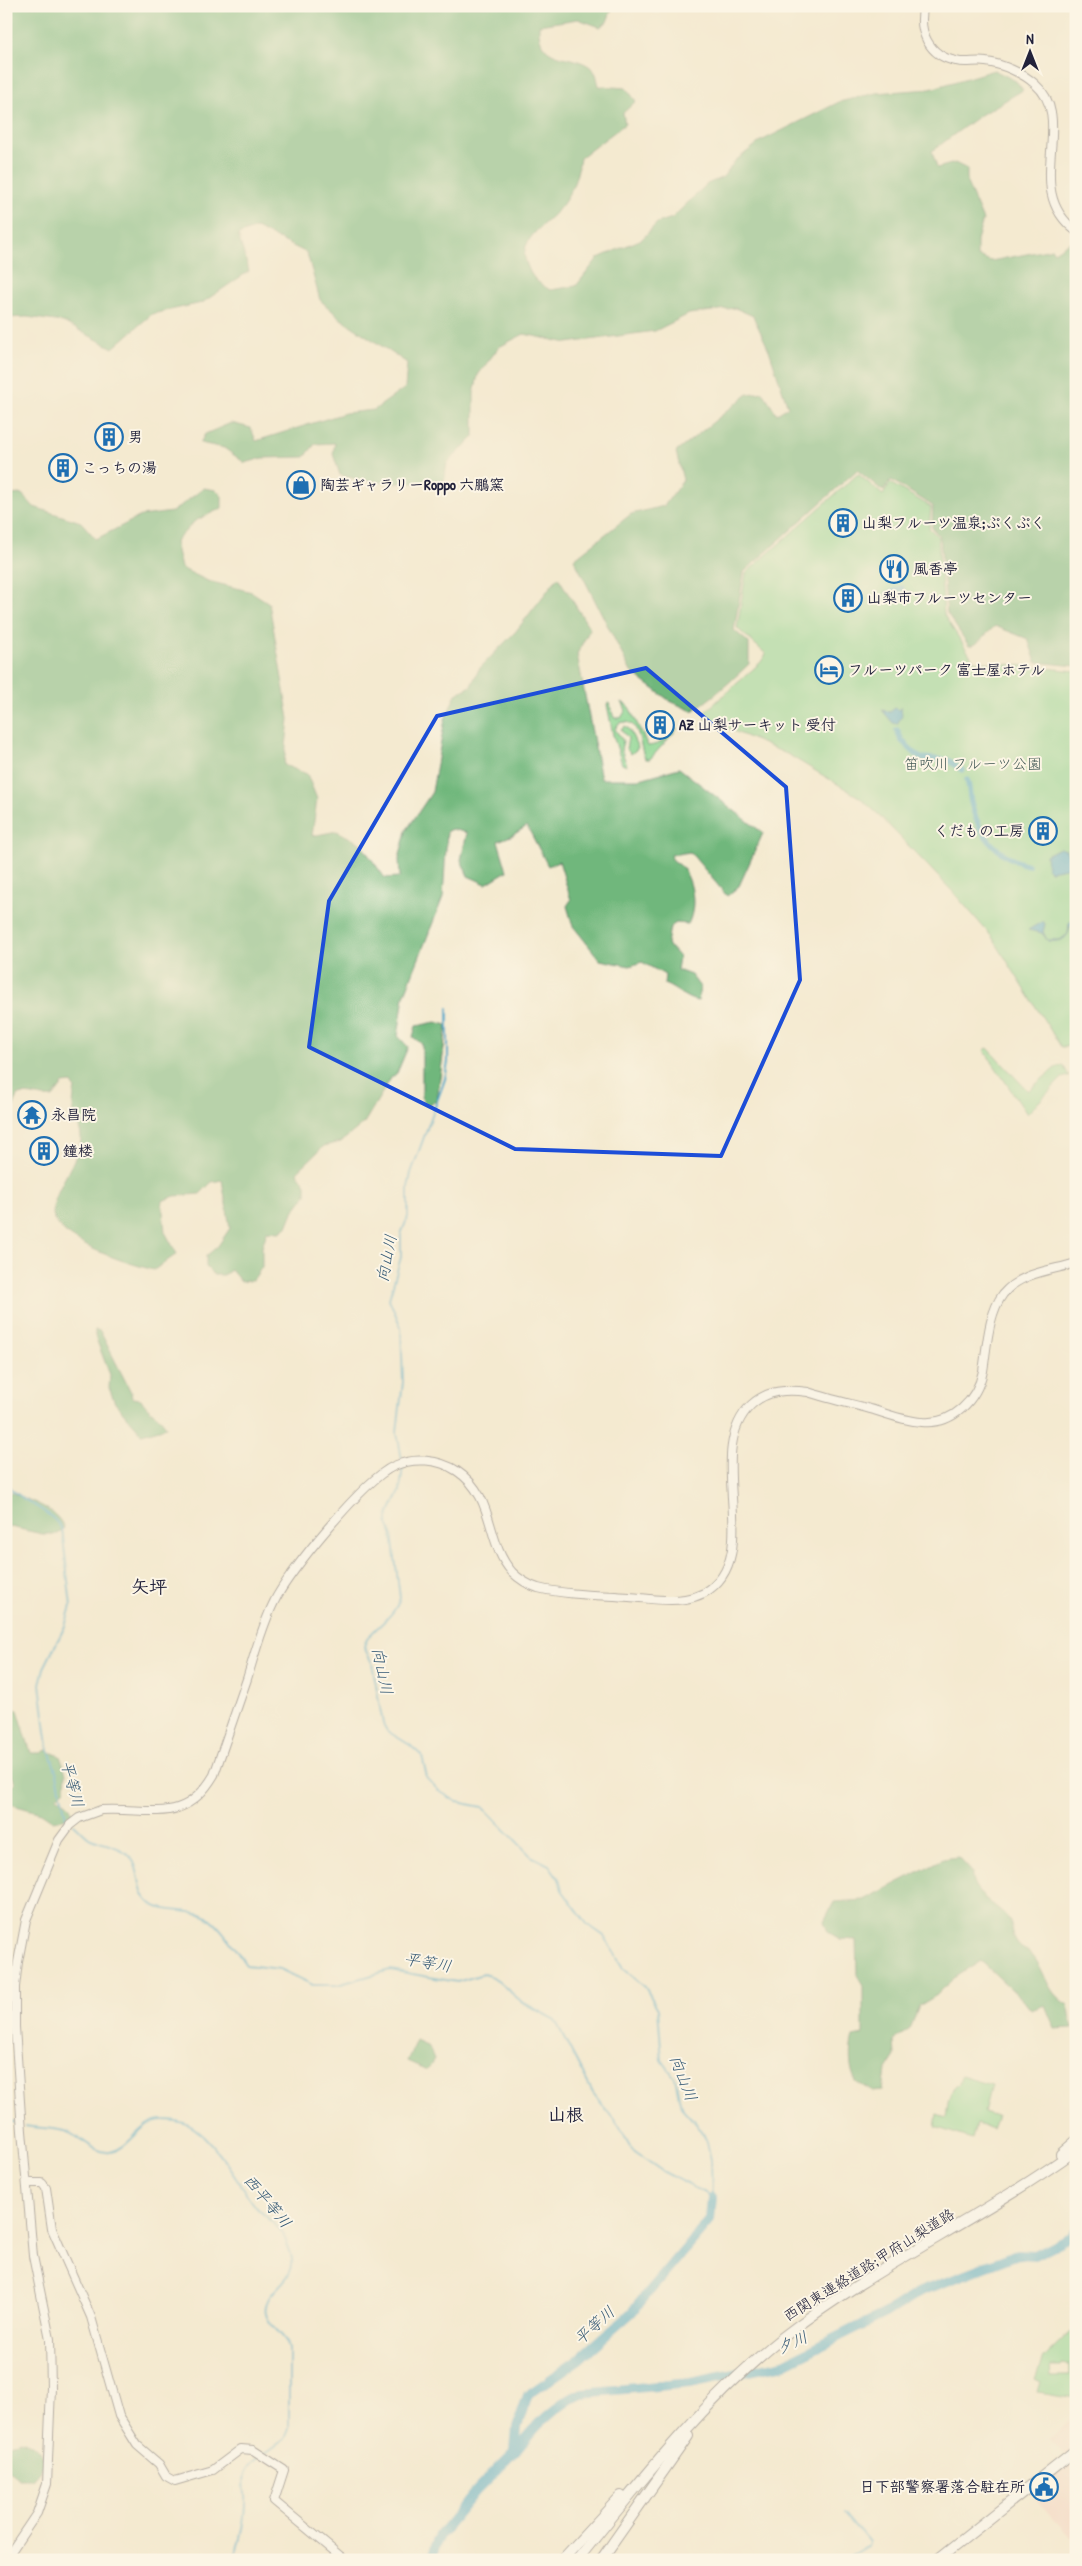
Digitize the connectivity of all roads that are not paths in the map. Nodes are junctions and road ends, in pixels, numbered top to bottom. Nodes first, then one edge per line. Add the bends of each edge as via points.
1 (924, 6) edge
2 (1076, 231) edge
3 (1076, 1264) edge
4 (1076, 2141) edge
5 (1076, 2152) edge
6 (27, 2182) junction
7 (962, 2224) junction
8 (714, 2401) junction
9 (673, 2443) junction
10 (1076, 2450) edge
11 (6, 2559) edge
12 (345, 2560) edge
13 (562, 2560) edge
14 (577, 2560) edge
15 (601, 2560) edge
16 (936, 2560) edge

1 - 2 street via 923,32 931,48 942,56 955,61 992,63 1027,78 1042,91 1052,120 1051,197 1062,218
3 - 6 street via 1029,1276 1003,1294 993,1316 982,1375 974,1394 961,1410 942,1420 912,1421 793,1390 767,1394 754,1402 741,1417 733,1436 730,1560 715,1584 696,1597 669,1600 588,1595 535,1587 513,1572 504,1560 484,1501 476,1488 457,1471 435,1462 408,1461 378,1476 285,1581 267,1617 214,1775 201,1794 174,1810 91,1812 70,1825 59,1840 26,1920 14,1988 14,2027
4 - 7 highway via 1048,2165
5 - 7 highway, 西関東連絡道路;甲府山梨道路
6 - 11 street via 32,2256 50,2339 48,2484 37,2513
6 - 12 street via 42,2183 46,2188 52,2229 91,2317 119,2416 137,2445 159,2464 166,2476 175,2481 213,2470 241,2449 252,2450 284,2470 274,2501
7 - 8 highway, 西関東連絡道路;甲府山梨道路 via 814,2315 753,2363
8 - 9 highway, 西関東連絡道路;甲府山梨道路
8 - 15 highway
9 - 13 highway
9 - 14 highway, 西関東連絡道路;甲府山梨道路
10 - 16 highway

